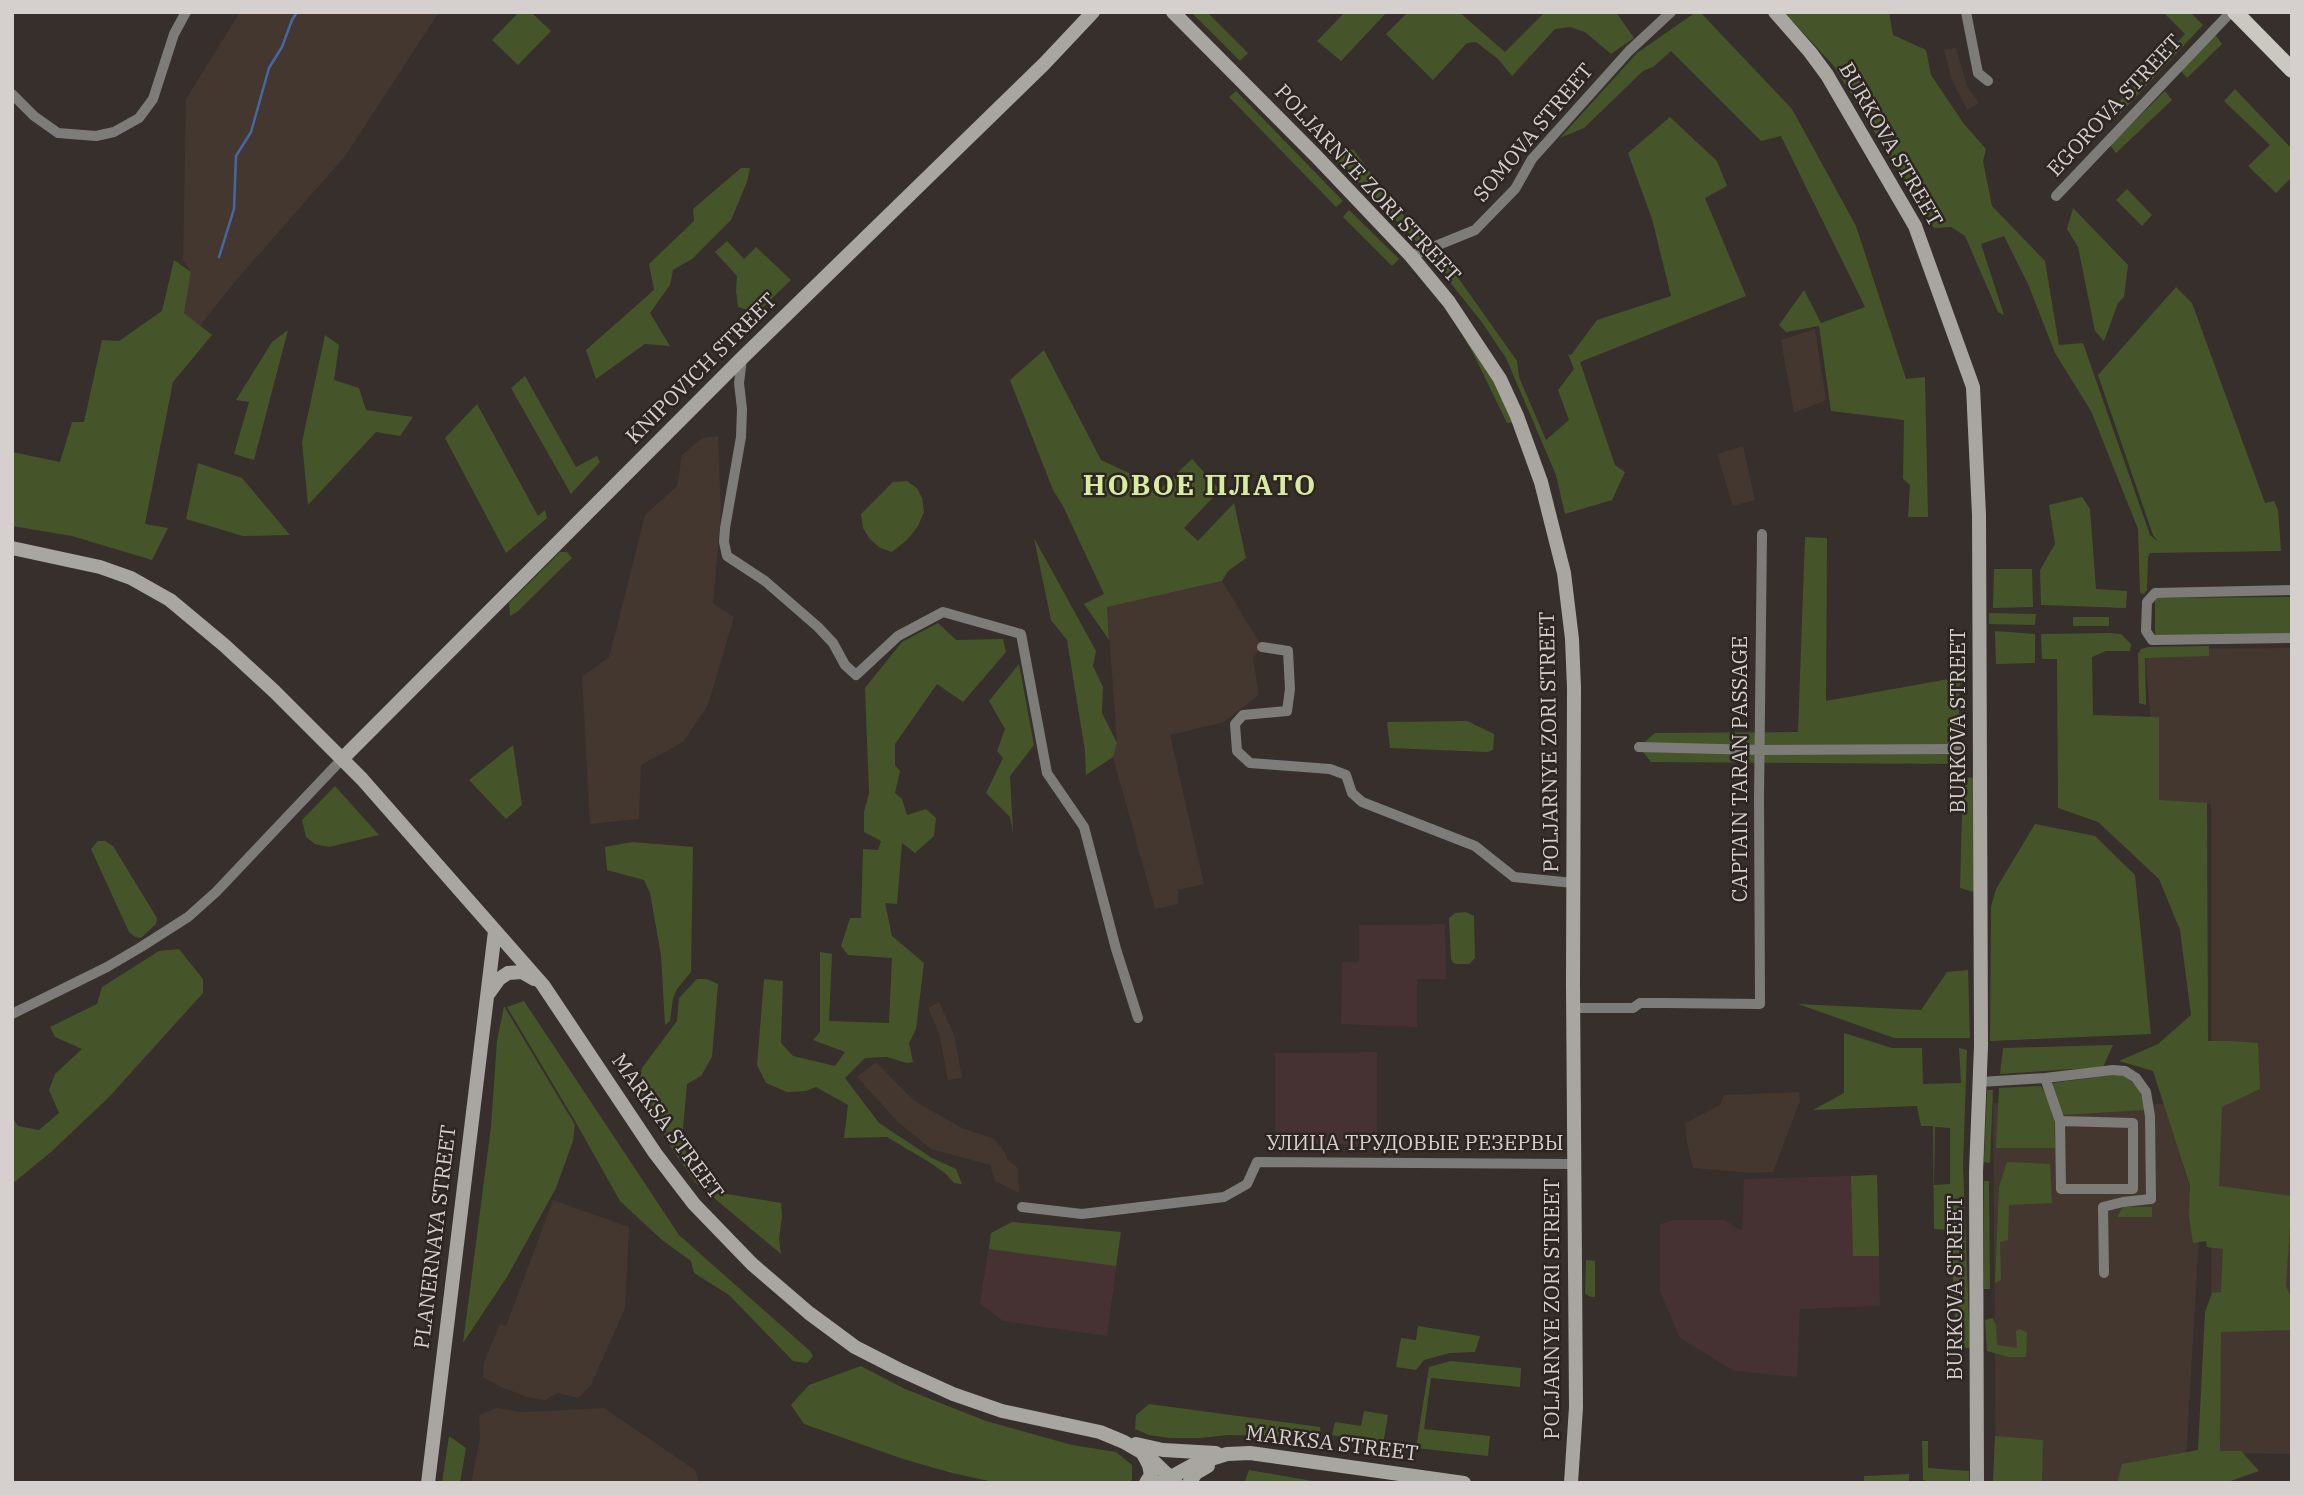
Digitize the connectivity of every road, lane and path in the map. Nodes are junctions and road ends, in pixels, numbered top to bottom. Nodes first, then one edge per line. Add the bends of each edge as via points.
1 (186, 12) edge
2 (1093, 12) edge
3 (1173, 12) edge
4 (1671, 12) edge
5 (1774, 12) edge
6 (1966, 12) edge
7 (2233, 12) edge
8 (2292, 70) edge
9 (1989, 81) dead end
10 (12, 94) edge
11 (2056, 196) dead end
12 (1411, 256) junction
13 (742, 358) junction
14 (1762, 534) dead end
15 (12, 548) edge
16 (2292, 590) edge
17 (2292, 638) edge
18 (1262, 647) dead end
19 (1639, 747) dead end
20 (1957, 749) dead end
21 (1760, 750) junction
22 (342, 759) junction
23 (1573, 883) junction
24 (495, 931) junction
25 (524, 964) junction
26 (543, 985) junction
27 (488, 990) junction
28 (1573, 1008) junction
29 (12, 1014) edge
30 (1138, 1018) dead end
31 (2045, 1078) junction
32 (1980, 1082) junction
33 (2060, 1121) junction
34 (1574, 1164) junction
35 (1022, 1207) dead end
36 (2104, 1273) dead end
37 (1124, 1441) junction
38 (1141, 1450) junction
39 (1227, 1454) junction
40 (1169, 1481) edge
41 (428, 1483) edge
42 (1146, 1483) edge
43 (1189, 1483) edge
44 (1464, 1483) edge
45 (1570, 1483) edge
46 (1977, 1483) edge

1 - 10 street via 153,99 139,118 114,132 96,136 58,133
2 - 13 main road, KNIPOVICH STREET
3 - 12 main road, POLJARNYE ZORI STREET
4 - 12 street, SOMOVA STREET via 1629,51 1532,159 1515,189 1475,230
5 - 32 main road, BURKOVA STREET via 1827,75 1915,226 1973,387 1979,515
6 - 9 street via 1978,73
7 - 8 main road
7 - 11 street, EGOROVA STREET
12 - 23 main road, POLJARNYE ZORI STREET via 1449,302 1500,379 1548,506 1564,573 1572,639
13 - 22 main road, KNIPOVICH STREET
13 - 30 street via 738,383 741,437 725,528 727,556 765,581 818,627 856,675 898,636 943,612 1021,634 1047,773 1084,827
14 - 21 street, CAPTAIN TARAN PASSAGE
15 - 22 main road, MARKSA STREET via 100,567 170,600 234,654
16 - 17 street via 2155,593 2147,602 2146,631 2151,640
18 - 23 street via 1288,651 1290,690 1287,711 1243,715 1235,724 1237,751 1250,763 1330,769 1346,775 1352,793 1362,802 1475,846 1514,877
19 - 21 street
20 - 21 street
21 - 28 street, CAPTAIN TARAN PASSAGE via 1760,1004 1640,1003 1633,1008
22 - 24 main road, MARKSA STREET
22 - 29 street via 188,917 107,967
23 - 28 main road, POLJARNYE ZORI STREET
24 - 25 main road, MARKSA STREET
24 - 27 main road, PLANERNAYA STREET
25 - 26 main road, MARKSA STREET
25 - 27 main road via 505,962 493,972
26 - 27 main road via 514,971
26 - 37 main road, MARKSA STREET via 694,1204 752,1264 809,1313 855,1347 953,1394
27 - 41 main road, PLANERNAYA STREET
28 - 34 main road, POLJARNYE ZORI STREET
31 - 32 street
31 - 33 street
31 - 36 street via 2125,1071 2146,1092 2151,1199 2103,1207
32 - 46 main road, BURKOVA STREET
33 - 33 street via 2061,1189 2133,1189 2133,1123
34 - 35 street, УЛИЦА ТРУДОВЫЕ РЕЗЕРВЫ via 1257,1162 1247,1184 1224,1196 1082,1214
34 - 45 main road, POLJARNYE ZORI STREET via 1576,1407
37 - 38 main road
37 - 39 main road via 1163,1450
38 - 40 main road
38 - 42 main road via 1151,1475
39 - 40 main road, MARKSA STREET via 1195,1464
39 - 43 main road via 1196,1473
39 - 44 main road, MARKSA STREET via 1257,1453

